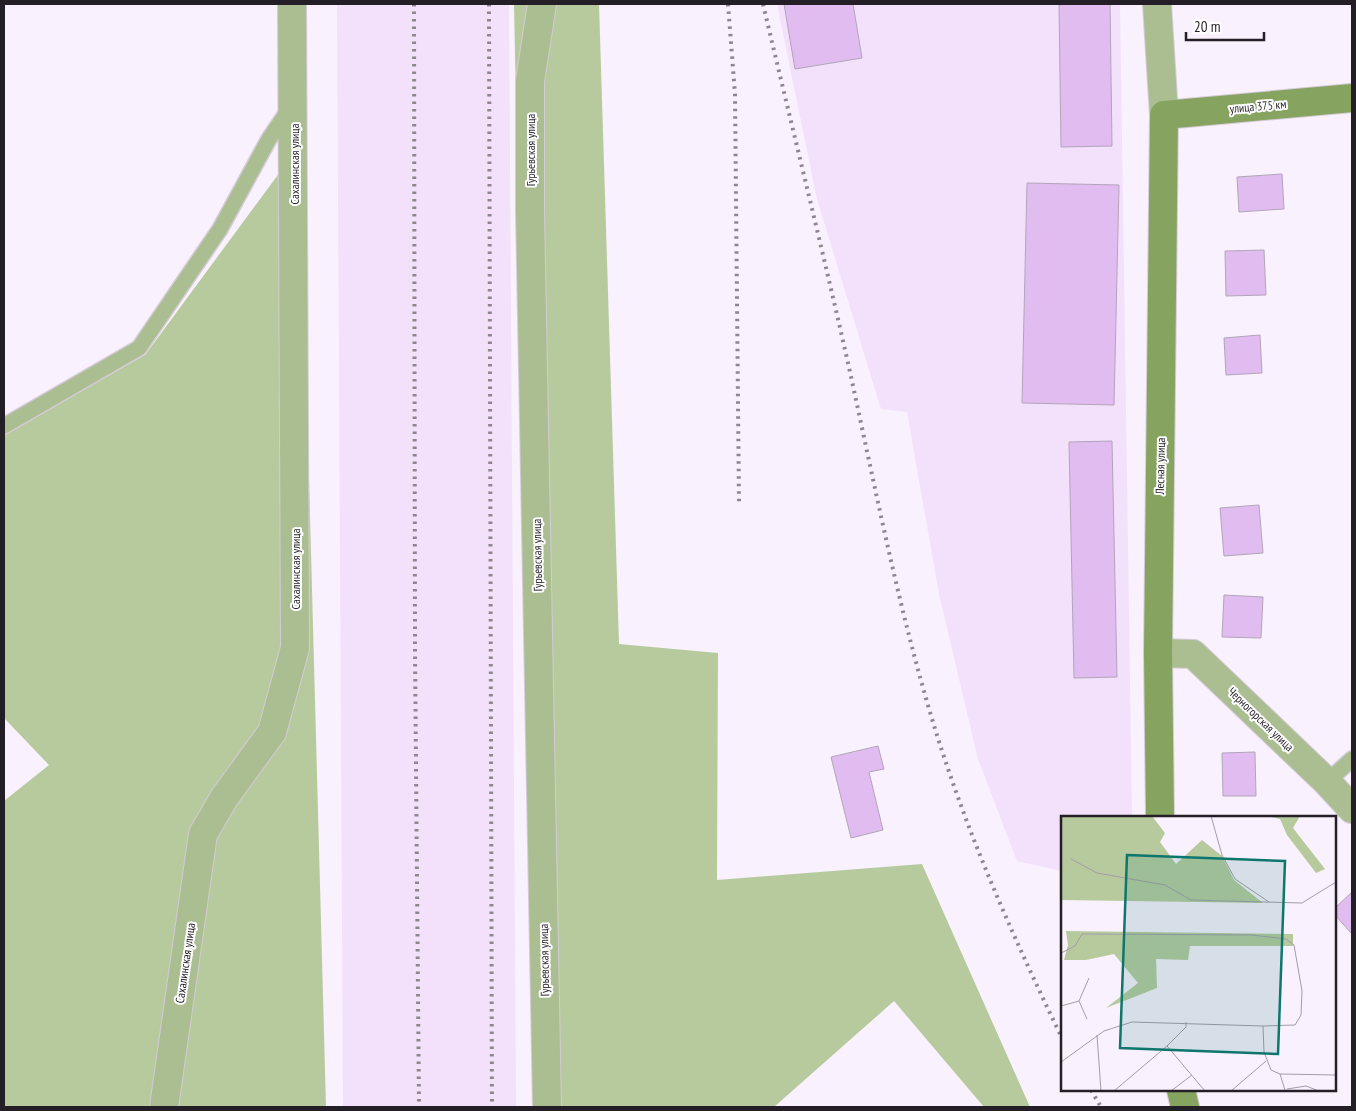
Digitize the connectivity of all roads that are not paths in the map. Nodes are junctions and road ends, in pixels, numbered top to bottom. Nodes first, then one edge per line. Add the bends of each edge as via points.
1 (292, 4) edge
2 (542, 4) edge
3 (1157, 4) edge
4 (1352, 98) edge
5 (294, 103) junction
6 (1164, 115) junction
7 (4, 426) edge
8 (1158, 653) junction
9 (1352, 759) edge
10 (1327, 782) junction
11 (1352, 810) edge
12 (1160, 816) edge
13 (1181, 1091) edge
14 (164, 1107) edge
15 (547, 1107) edge
16 (1185, 1107) edge

1 - 5 street, Сахалинская улица
2 - 15 street, Гурьевская улица via 530,80 530,194
3 - 6 street
4 - 6 main road, улица 375 км
5 - 7 lane via 269,140 220,229 139,348
5 - 14 street, Сахалинская улица via 295,648 272,732 224,798 203,834
6 - 8 main road, Лесная улица
8 - 10 street, Черногорская улица via 1193,654
8 - 12 main road, Лесная улица
9 - 10 lane
10 - 11 street, Черногорская улица
13 - 16 main road

